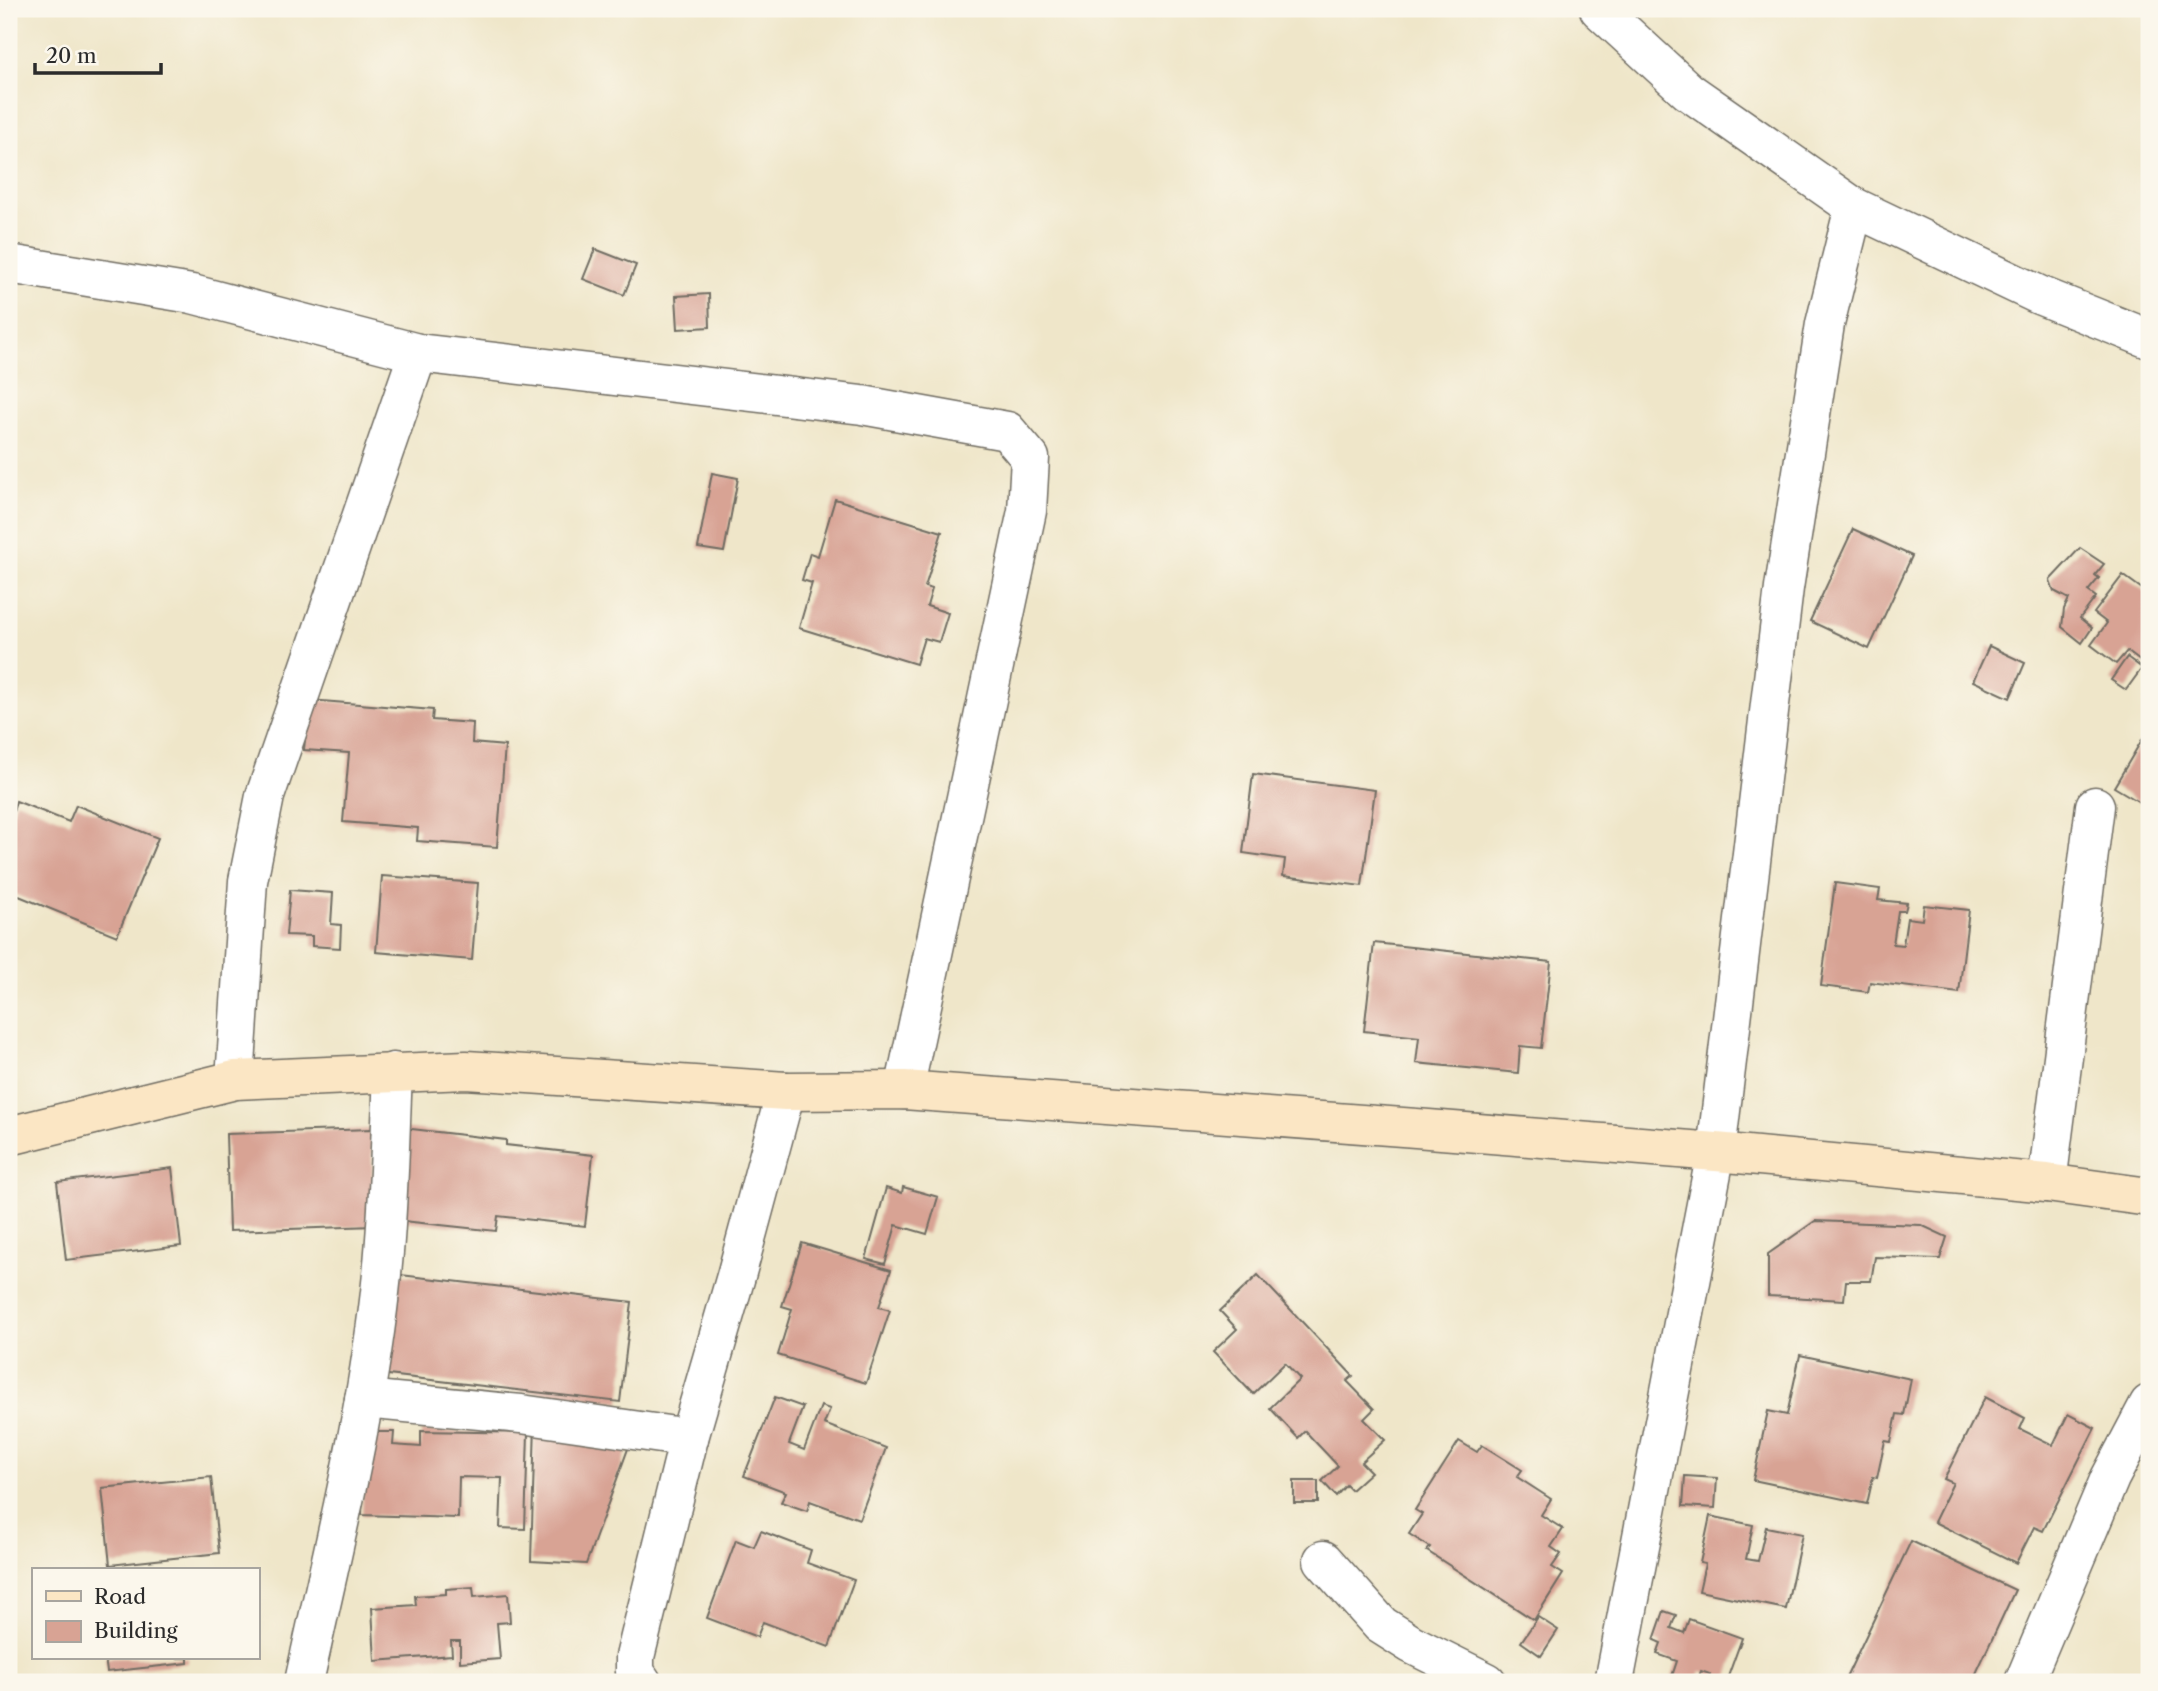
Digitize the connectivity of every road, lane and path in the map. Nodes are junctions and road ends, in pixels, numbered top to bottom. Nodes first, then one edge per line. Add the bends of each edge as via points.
1 (1598, 9) edge
2 (1854, 207) junction
3 (9, 264) edge
4 (2149, 339) edge
5 (418, 353) junction
6 (2095, 806) dead end
7 (393, 1072) junction
8 (235, 1080) junction
9 (904, 1090) junction
10 (786, 1091) junction
11 (9, 1136) edge
12 (1716, 1152) junction
13 (2047, 1183) junction
14 (2149, 1198) edge
15 (364, 1399) junction
16 (2149, 1404) edge
17 (689, 1438) junction
18 (1323, 1560) dead end
19 (304, 1682) edge
20 (642, 1682) edge
21 (1487, 1682) edge
22 (1615, 1682) edge
23 (2024, 1682) edge

1 - 2 street via 1688,92
2 - 4 street via 2039,295
2 - 12 street via 1825,324 1784,588
3 - 5 street via 191,294
5 - 8 street via 265,796 248,881
5 - 9 street via 862,405 1007,432 1030,458 1027,511
6 - 13 street
7 - 8 street
7 - 10 street via 466,1070
7 - 15 street via 382,1274
8 - 11 street
9 - 10 street
9 - 12 street
10 - 17 street
12 - 13 street
12 - 22 street
13 - 14 street
15 - 17 street via 521,1414
15 - 19 street
16 - 23 street via 2110,1478
17 - 20 street via 635,1657 635,1672
18 - 21 street via 1381,1625

